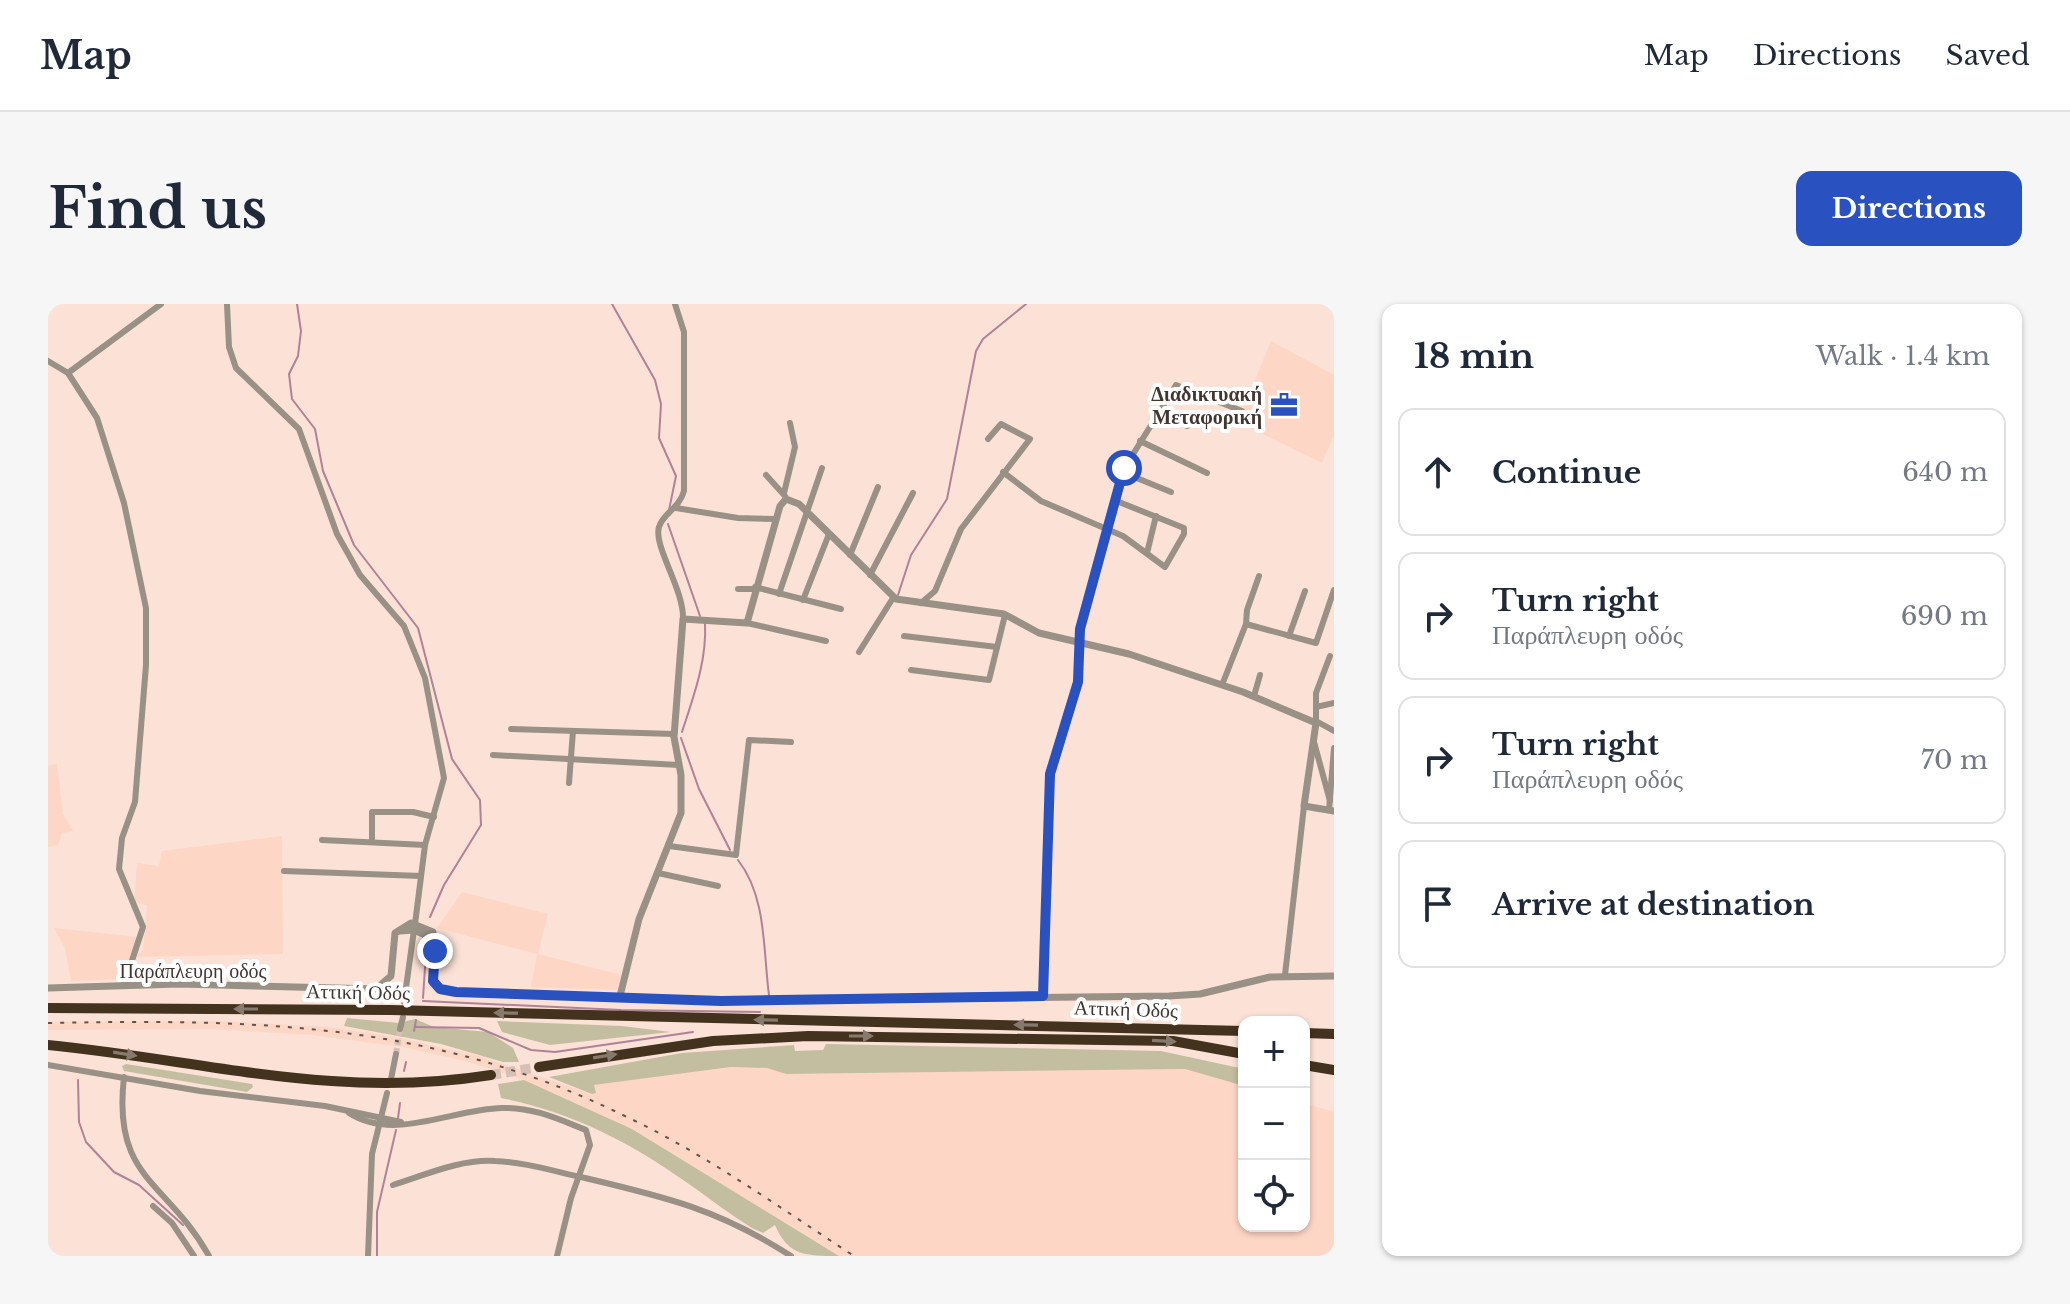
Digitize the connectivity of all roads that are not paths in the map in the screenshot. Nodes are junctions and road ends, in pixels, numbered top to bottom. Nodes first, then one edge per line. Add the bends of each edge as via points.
1 (161, 304) edge
2 (227, 304) edge
3 (675, 304) edge
4 (48, 361) edge
5 (68, 373) junction
6 (1242, 411) dead end
7 (1158, 412) junction
8 (790, 423) dead end
9 (1187, 426) dead end
10 (988, 439) dead end
11 (1140, 441) junction
12 (822, 468) dead end
13 (1003, 472) junction
14 (1122, 472) junction
15 (1207, 473) dead end
16 (766, 475) dead end
17 (878, 487) dead end
18 (1171, 492) dead end
19 (913, 493) dead end
20 (785, 496) junction
21 (1114, 500) junction
22 (676, 508) junction
23 (807, 512) junction
24 (1156, 516) junction
25 (776, 519) junction
26 (1107, 528) junction
27 (1116, 532) junction
28 (829, 534) junction
29 (1104, 536) junction
30 (1147, 553) junction
31 (850, 555) junction
32 (870, 576) junction
33 (1259, 576) dead end
34 (754, 588) junction
35 (738, 589) dead end
36 (1334, 590) edge
37 (1305, 591) dead end
38 (779, 594) junction
39 (893, 598) junction
40 (803, 600) junction
41 (921, 603) junction
42 (841, 609) dead end
43 (1005, 615) junction
44 (683, 619) junction
45 (747, 623) junction
46 (1246, 624) junction
47 (904, 636) dead end
48 (1289, 636) junction
49 (826, 641) dead end
50 (1079, 641) junction
51 (997, 647) junction
52 (859, 652) dead end
53 (1330, 656) dead end
54 (911, 670) dead end
55 (1260, 675) dead end
56 (1222, 685) junction
57 (1254, 696) junction
58 (1334, 703) edge
59 (1316, 707) junction
60 (1316, 722) junction
61 (511, 729) dead end
62 (573, 731) junction
63 (1334, 731) edge
64 (674, 734) junction
65 (1314, 739) junction
66 (791, 742) dead end
67 (1334, 748) edge
68 (493, 755) dead end
69 (571, 761) junction
70 (679, 765) junction
71 (569, 783) dead end
72 (1330, 801) junction
73 (1304, 806) junction
74 (1332, 811) edge
75 (434, 817) junction
76 (322, 840) dead end
77 (372, 841) junction
78 (425, 845) junction
79 (669, 846) junction
80 (284, 871) dead end
81 (658, 873) junction
82 (421, 876) junction
83 (718, 886) dead end
84 (414, 927) junction
85 (1285, 975) junction
86 (1334, 976) edge
87 (124, 985) junction
88 (48, 988) edge
89 (620, 996) junction
90 (1043, 996) junction
91 (404, 1002) dead end
92 (48, 1008) edge
93 (403, 1017) dead end
94 (400, 1029) tunnel mouth
95 (1238, 1031) edge
96 (1310, 1033) edge
97 (1334, 1034) edge
98 (48, 1045) edge
99 (1238, 1053) edge
100 (396, 1054) tunnel mouth
101 (48, 1065) edge
102 (1310, 1066) edge
103 (539, 1067) tunnel mouth
104 (1334, 1070) edge
105 (491, 1075) tunnel mouth
106 (124, 1077) junction
107 (391, 1079) dead end
108 (387, 1093) dead end
109 (378, 1123) junction
110 (578, 1177) junction
111 (393, 1185) dead end
112 (153, 1206) dead end
113 (194, 1256) edge
114 (209, 1256) edge
115 (368, 1256) edge
116 (557, 1256) edge
117 (791, 1256) edge

1 - 5 street
2 - 75 street via 229,347 236,368 295,422 348,556 409,634 425,678 443,769
3 - 22 street via 684,332 684,481
4 - 5 street
5 - 87 street via 82,388 107,445 139,564 148,624 135,802 122,838 119,869 143,927
6 - 7 street via 1181,385 1171,390
7 - 9 street
7 - 11 street
8 - 20 street via 795,447
10 - 13 street via 1001,424 1030,439
11 - 14 street
11 - 15 street
12 - 23 street
13 - 26 street via 1041,501
13 - 41 street via 961,529 935,591
14 - 18 street
14 - 21 street
16 - 20 street
17 - 31 street
19 - 32 street
20 - 23 street
20 - 25 street
21 - 24 street
21 - 26 street
22 - 25 street
22 - 44 street via 660,525 658,539 683,599
23 - 28 street
23 - 38 street
24 - 30 street
24 - 30 street via 1185,530 1165,567
25 - 34 street
26 - 27 street
26 - 29 street
27 - 29 street
27 - 30 street
28 - 31 street
28 - 40 street
29 - 50 street
31 - 32 street
32 - 39 street
33 - 46 street
34 - 35 street
34 - 38 street
34 - 45 street
36 - 48 street via 1316,643
37 - 48 street
38 - 40 street
39 - 41 street
39 - 52 street
40 - 42 street
41 - 43 street
43 - 50 street via 1039,633
43 - 51 street
44 - 45 street
44 - 64 street
45 - 49 street
46 - 48 street
46 - 56 street
47 - 51 street
50 - 56 street
50 - 90 street via 1078,682 1048,785
51 - 54 street via 989,680
53 - 59 street
55 - 57 street
56 - 57 street
57 - 60 street
58 - 59 street
59 - 60 street
60 - 63 street
60 - 65 street
61 - 62 street
62 - 64 street
62 - 69 street
64 - 70 street
65 - 72 street
65 - 73 street
66 - 79 street via 749,740 736,855
67 - 72 street
68 - 69 street
69 - 70 street
69 - 71 street
70 - 79 street via 681,813
72 - 74 street
73 - 74 street
73 - 85 street
75 - 77 street via 372,812
75 - 78 street
76 - 77 street
77 - 78 street
78 - 82 street
79 - 81 street
80 - 82 street
81 - 83 street
81 - 89 street via 635,931
82 - 84 street
84 - 87 street, Παράπλευρη οδός via 401,930 394,939 391,976 376,989
84 - 89 street via 431,936 433,981 446,991
84 - 91 street
85 - 86 street
85 - 90 street via 1200,994
87 - 88 street, Παράπλευρη οδός
89 - 90 street via 819,1002
95 -> 92 highway, Αττική Οδός via 391,1010
93 - 94 street
96 - 97 highway
98 -> 105 highway via 313,1083 413,1084
103 -> 99 highway, Αττική Οδός via 699,1042 794,1036 1173,1041
100 - 107 street
101 - 106 street
102 - 104 highway
106 - 109 street via 325,1106
106 - 114 street via 123,1121 132,1157
108 - 109 street
109 - 110 street via 502,1108 546,1114 590,1135
109 - 115 street via 367,1215
110 - 111 street via 495,1161 453,1166
110 - 116 street
110 - 117 street via 699,1207
112 - 113 street

